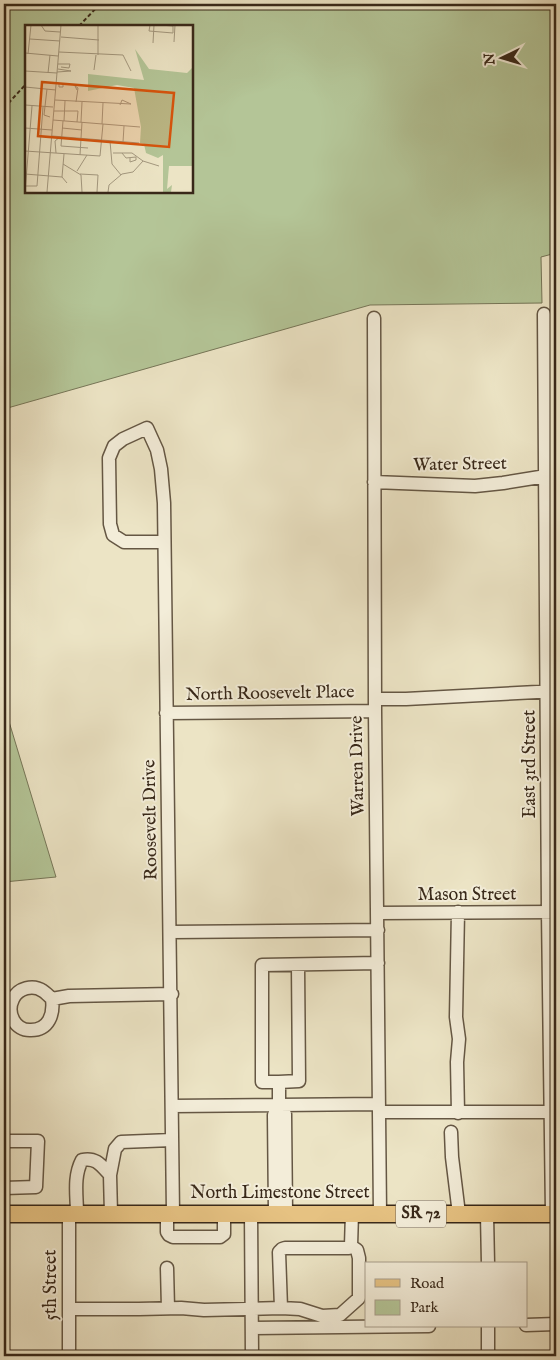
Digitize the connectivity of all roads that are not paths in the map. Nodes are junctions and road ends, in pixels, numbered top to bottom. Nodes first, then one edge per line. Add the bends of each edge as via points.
1 (544, 314) dead end
2 (374, 318) dead end
3 (546, 476) junction
4 (374, 482) junction
5 (164, 542) junction
6 (552, 608) edge
7 (552, 692) edge
8 (375, 705) junction
9 (166, 713) junction
10 (458, 912) junction
11 (552, 912) edge
12 (378, 913) junction
13 (378, 930) junction
14 (171, 932) junction
15 (378, 963) junction
16 (298, 965) junction
17 (172, 994) junction
18 (52, 999) dead end
19 (279, 1082) junction
20 (279, 1105) junction
21 (172, 1106) junction
22 (379, 1108) junction
23 (554, 1112) edge
24 (458, 1113) junction
25 (451, 1132) dead end
26 (554, 1133) edge
27 (172, 1140) junction
28 (4, 1141) edge
29 (110, 1175) junction
30 (4, 1188) edge
31 (170, 1213) junction
32 (224, 1213) junction
33 (250, 1213) junction
34 (280, 1213) junction
35 (352, 1213) junction
36 (380, 1213) junction
37 (4, 1214) edge
38 (73, 1214) junction
39 (111, 1214) junction
40 (459, 1214) junction
41 (487, 1214) junction
42 (554, 1214) edge
43 (351, 1246) junction
44 (488, 1262) edge
45 (167, 1268) dead end
46 (168, 1308) junction
47 (281, 1308) junction
48 (69, 1309) junction
49 (252, 1309) junction
50 (556, 1324) edge
51 (528, 1325) edge
52 (365, 1327) edge
53 (252, 1328) junction
54 (488, 1328) edge
55 (69, 1356) edge
56 (252, 1356) edge
57 (488, 1356) edge

1 - 3 street, East 3rd Street
2 - 4 street, Warren Drive
3 - 4 street, Water Street via 475,486
3 - 6 street, East 3rd Street
4 - 8 street, Warren Drive
5 - 5 street, Roosevelt Drive via 161,469 147,428 114,446 109,458 110,524 113,535 124,542
5 - 9 street, Roosevelt Drive
6 - 7 street, East 3rd Street
7 - 8 street, North Roosevelt Place via 415,699
7 - 11 street, East 3rd Street
8 - 9 street, North Roosevelt Place
8 - 12 street, Warren Drive
9 - 14 street, Roosevelt Drive
10 - 11 street, Mason Street
10 - 12 street, Mason Street
10 - 24 street
11 - 23 street, East 3rd Street
12 - 13 street, Warren Drive
13 - 14 street
13 - 15 street, Warren Drive
14 - 17 street, Roosevelt Drive
15 - 16 street
15 - 22 street, Warren Drive
16 - 19 street via 298,1081
16 - 19 street via 262,965 262,1082
17 - 18 street
17 - 21 street, Roosevelt Drive
19 - 20 street
20 - 21 street
20 - 22 street
20 - 34 street via 285,1114 280,1137
21 - 27 street, Roosevelt Drive
22 - 24 street
22 - 36 street, Warren Drive
23 - 24 street
23 - 26 street, East 3rd Street
25 - 40 street
26 - 42 street, East 3rd Street
27 - 29 street via 121,1142 115,1149
27 - 31 street, Roosevelt Drive
28 - 30 street via 38,1141 36,1187
29 - 38 street, 5th Street via 95,1160 82,1160 76,1177
29 - 39 street
31 - 32 main road, North Limestone Street / SR 72
31 - 32 street, Roosevelt Drive via 169,1236 220,1237 224,1234
31 - 39 main road, North Limestone Street / SR 72
32 - 33 main road, North Limestone Street / SR 72
33 - 34 main road, North Limestone Street / SR 72
33 - 49 street
34 - 35 main road, North Limestone Street / SR 72
35 - 36 main road, North Limestone Street / SR 72
35 - 43 street
36 - 40 main road, North Limestone Street / SR 72
37 - 38 main road, North Limestone Street / SR 72
38 - 39 main road, North Limestone Street / SR 72
38 - 48 street, 5th Street
40 - 41 main road, North Limestone Street / SR 72
41 - 42 main road, North Limestone Street / SR 72
41 - 44 street
43 - 47 street via 282,1249 279,1252
43 - 47 street via 357,1250 359,1258 358,1298 349,1308 340,1315 322,1316 300,1309
45 - 46 street
46 - 48 street
46 - 49 street
47 - 49 street
48 - 55 street, 5th Street
49 - 53 street
50 - 51 street
52 - 53 street
53 - 56 street
54 - 57 street

